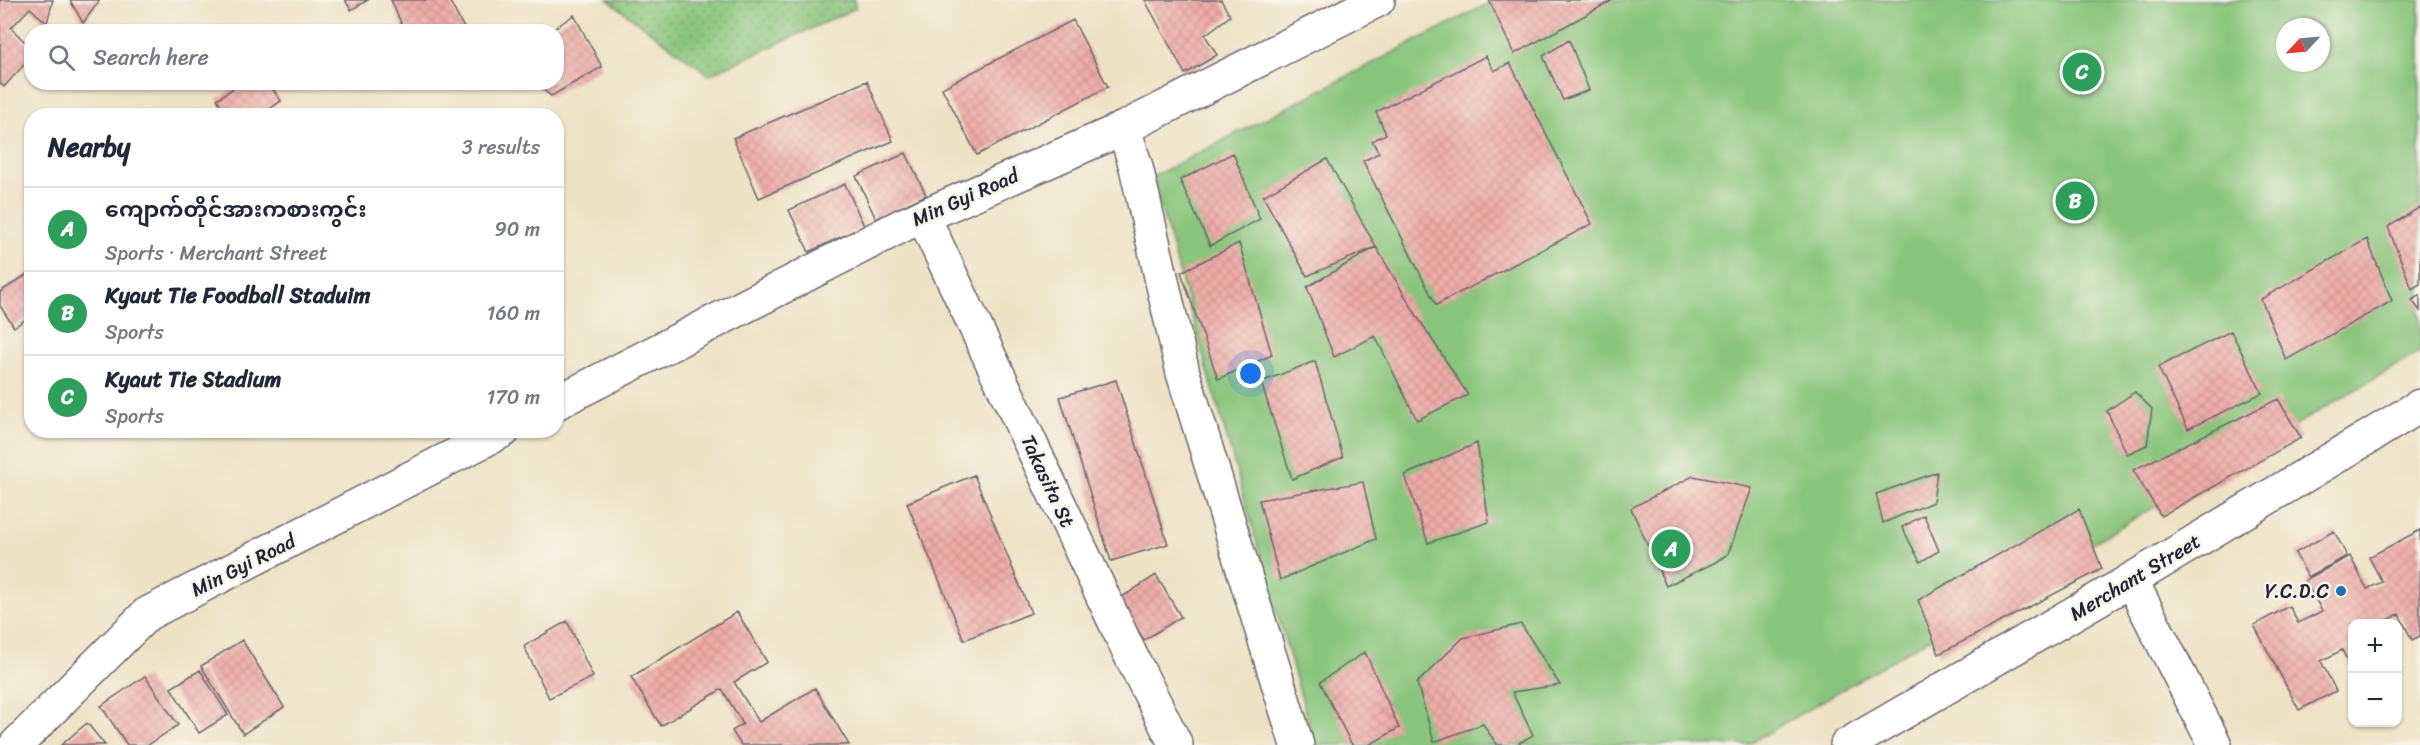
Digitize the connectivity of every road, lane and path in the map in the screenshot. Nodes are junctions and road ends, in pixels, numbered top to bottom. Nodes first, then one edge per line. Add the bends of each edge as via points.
1 (1378, 0) edge
2 (1124, 128) junction
3 (923, 216) junction
4 (564, 399) edge
5 (2420, 406) edge
6 (488, 438) edge
7 (2131, 580) junction
8 (16, 745) edge
9 (1176, 745) edge
10 (1297, 745) edge
11 (1847, 745) edge
12 (2215, 745) edge

1 - 2 main road, Min Gyi Road
2 - 3 main road, Min Gyi Road
2 - 10 main road via 1183,373
3 - 4 main road, Min Gyi Road
3 - 9 main road, Takasita St
5 - 7 main road, Merchant Street
6 - 8 main road, Min Gyi Road via 147,614
7 - 11 main road, Merchant Street
7 - 12 main road

